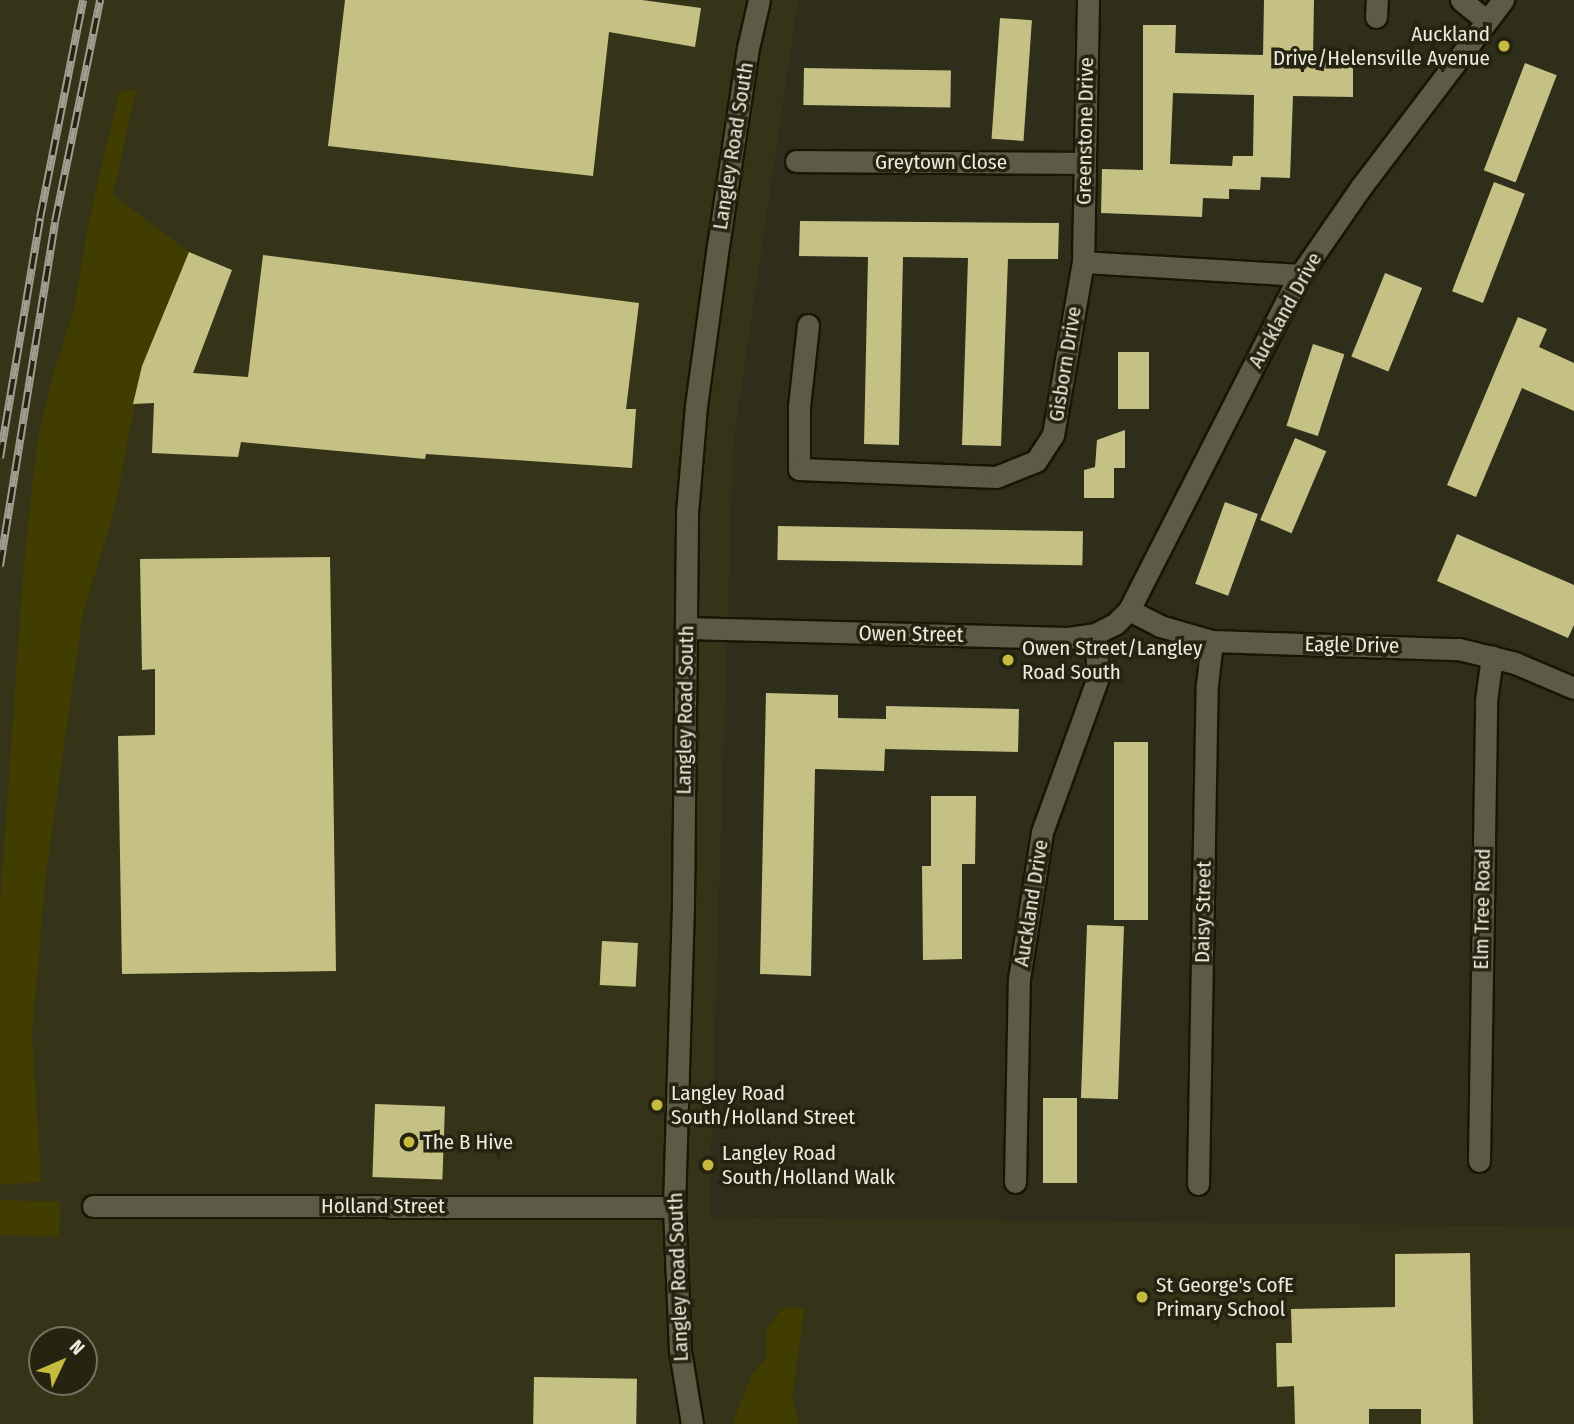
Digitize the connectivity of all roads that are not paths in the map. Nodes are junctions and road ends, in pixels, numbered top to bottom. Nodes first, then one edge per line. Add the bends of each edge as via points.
1 (759, 0) edge
2 (1087, 0) edge
3 (1461, 0) edge
4 (1503, 0) edge
5 (1487, 21) junction
6 (796, 161) dead end
7 (1086, 163) junction
8 (1083, 262) junction
9 (1300, 275) junction
10 (808, 325) dead end
11 (1129, 610) junction
12 (685, 628) junction
13 (1095, 634) junction
14 (1212, 641) junction
15 (1492, 656) junction
16 (1574, 688) edge
17 (1479, 1161) dead end
18 (1015, 1182) dead end
19 (1198, 1184) dead end
20 (93, 1206) dead end
21 (674, 1207) junction
22 (692, 1424) edge

1 - 12 street, Langley Road South via 748,48 696,406 687,513
2 - 7 street, Greenstone Drive
3 - 5 street
4 - 5 street, Auckland Drive
5 - 9 street, Auckland Drive
6 - 7 street, Greytown Close
7 - 8 street, Greenstone Drive
8 - 9 street
8 - 10 street, Gisborn Drive via 1053,435 1036,461 996,477 799,469 799,406
9 - 11 street, Auckland Drive
11 - 13 street, Owen Street
11 - 14 street, Eagle Drive
12 - 13 street, Owen Street via 1068,638
12 - 21 street, Langley Road South
13 - 18 street, Auckland Drive via 1098,677 1042,832 1019,979
14 - 15 street, Eagle Drive via 1425,647
14 - 19 street, Daisy Street via 1207,685
15 - 16 street, Eagle Drive
15 - 17 street, Elm Tree Road via 1485,728
20 - 21 street, Holland Street
21 - 22 street, Langley Road South via 680,1351

